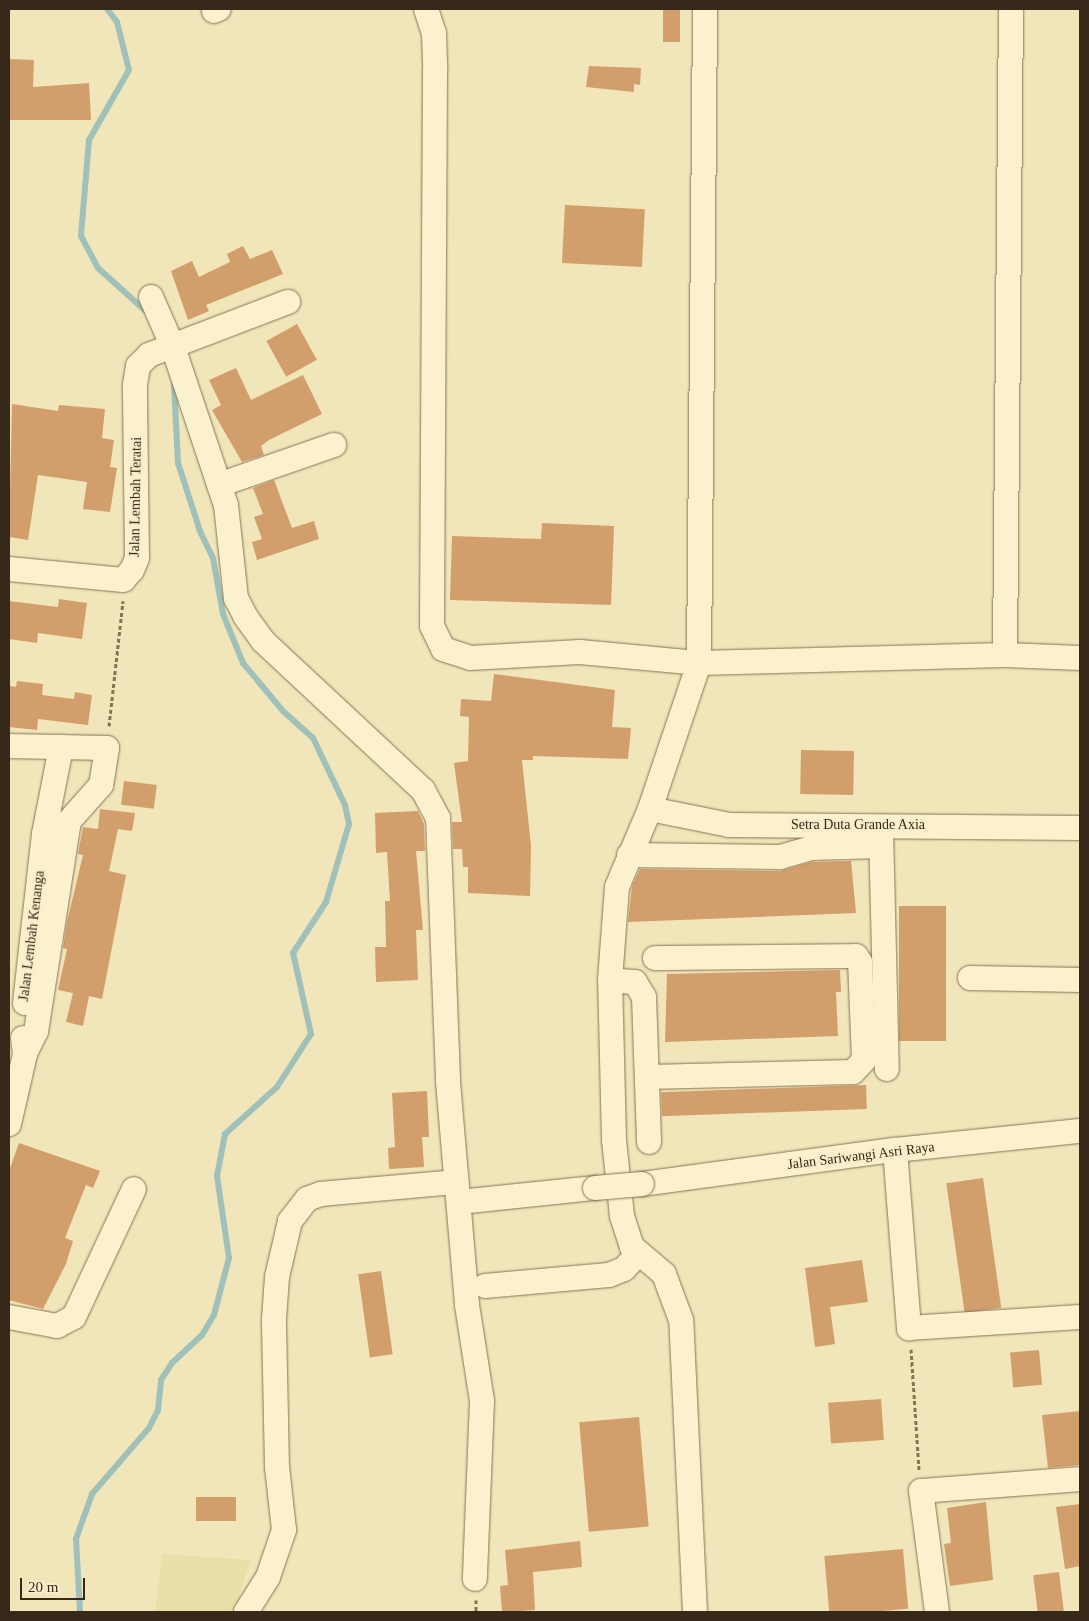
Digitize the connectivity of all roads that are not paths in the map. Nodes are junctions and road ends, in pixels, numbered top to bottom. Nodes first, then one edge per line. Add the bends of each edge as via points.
1 (426, 9) edge
2 (705, 9) edge
3 (1011, 9) edge
4 (151, 298) dead end
5 (288, 302) dead end
6 (173, 347) junction
7 (334, 445) dead end
8 (219, 485) junction
9 (9, 569) edge
10 (1005, 655) junction
11 (1080, 658) edge
12 (699, 663) junction
13 (9, 746) edge
14 (61, 747) junction
15 (650, 809) junction
16 (1073, 828) edge
17 (881, 835) junction
18 (629, 855) junction
19 (655, 958) dead end
20 (970, 978) dead end
21 (610, 980) junction
22 (1080, 980) edge
23 (25, 1054) junction
24 (888, 1069) dead end
25 (648, 1078) junction
26 (9, 1124) edge
27 (1080, 1131) edge
28 (650, 1142) dead end
29 (895, 1150) junction
30 (134, 1189) dead end
31 (458, 1192) junction
32 (639, 1253) junction
33 (485, 1286) dead end
34 (9, 1317) edge
35 (1080, 1317) edge
36 (1080, 1479) edge
37 (475, 1579) dead end
38 (246, 1612) edge
39 (695, 1612) edge
40 (937, 1612) edge

1 - 12 street via 434,33 435,71 432,626 436,640 442,649 470,658 580,652
2 - 12 street
3 - 10 street
4 - 6 street
5 - 6 street
6 - 8 street
6 - 9 street, Jalan Lembah Teratai via 149,355 138,366 135,384 137,558 132,570 123,580
7 - 8 street
8 - 31 street via 226,505 236,598 245,616 263,641 423,790 438,818 448,1073
10 - 11 street
10 - 12 street
12 - 15 street
13 - 14 street
14 - 23 street, Jalan Lembah Kenanga via 44,834 22,1027
14 - 23 street via 107,748 101,786 69,821 36,1031
15 - 17 street, Setra Duta Grande Axia via 729,825
15 - 18 street
16 - 17 street, Setra Duta Grande Axia
17 - 18 street via 780,857
17 - 24 street
18 - 21 street via 617,887
19 - 25 street via 856,956 860,962 864,1060 853,1072
20 - 22 street
21 - 25 street via 635,982 644,997
21 - 32 street via 616,1171 626,1232
23 - 26 street, Jalan Lembah Kenanga
25 - 28 street
27 - 29 street, Jalan Sariwangi Asri Raya
29 - 31 street, Jalan Sariwangi Asri Raya, bridge via 642,1184
29 - 35 street via 909,1328
30 - 34 street via 74,1318 57,1326
31 - 37 street via 467,1306 482,1401
31 - 38 street, Jalan Sariwangi Asri Raya via 321,1194 307,1199 290,1221 277,1277 274,1319 277,1467 284,1530 268,1577
32 - 33 street via 624,1269 609,1275
32 - 39 street via 664,1274 681,1320
36 - 40 street via 921,1492

